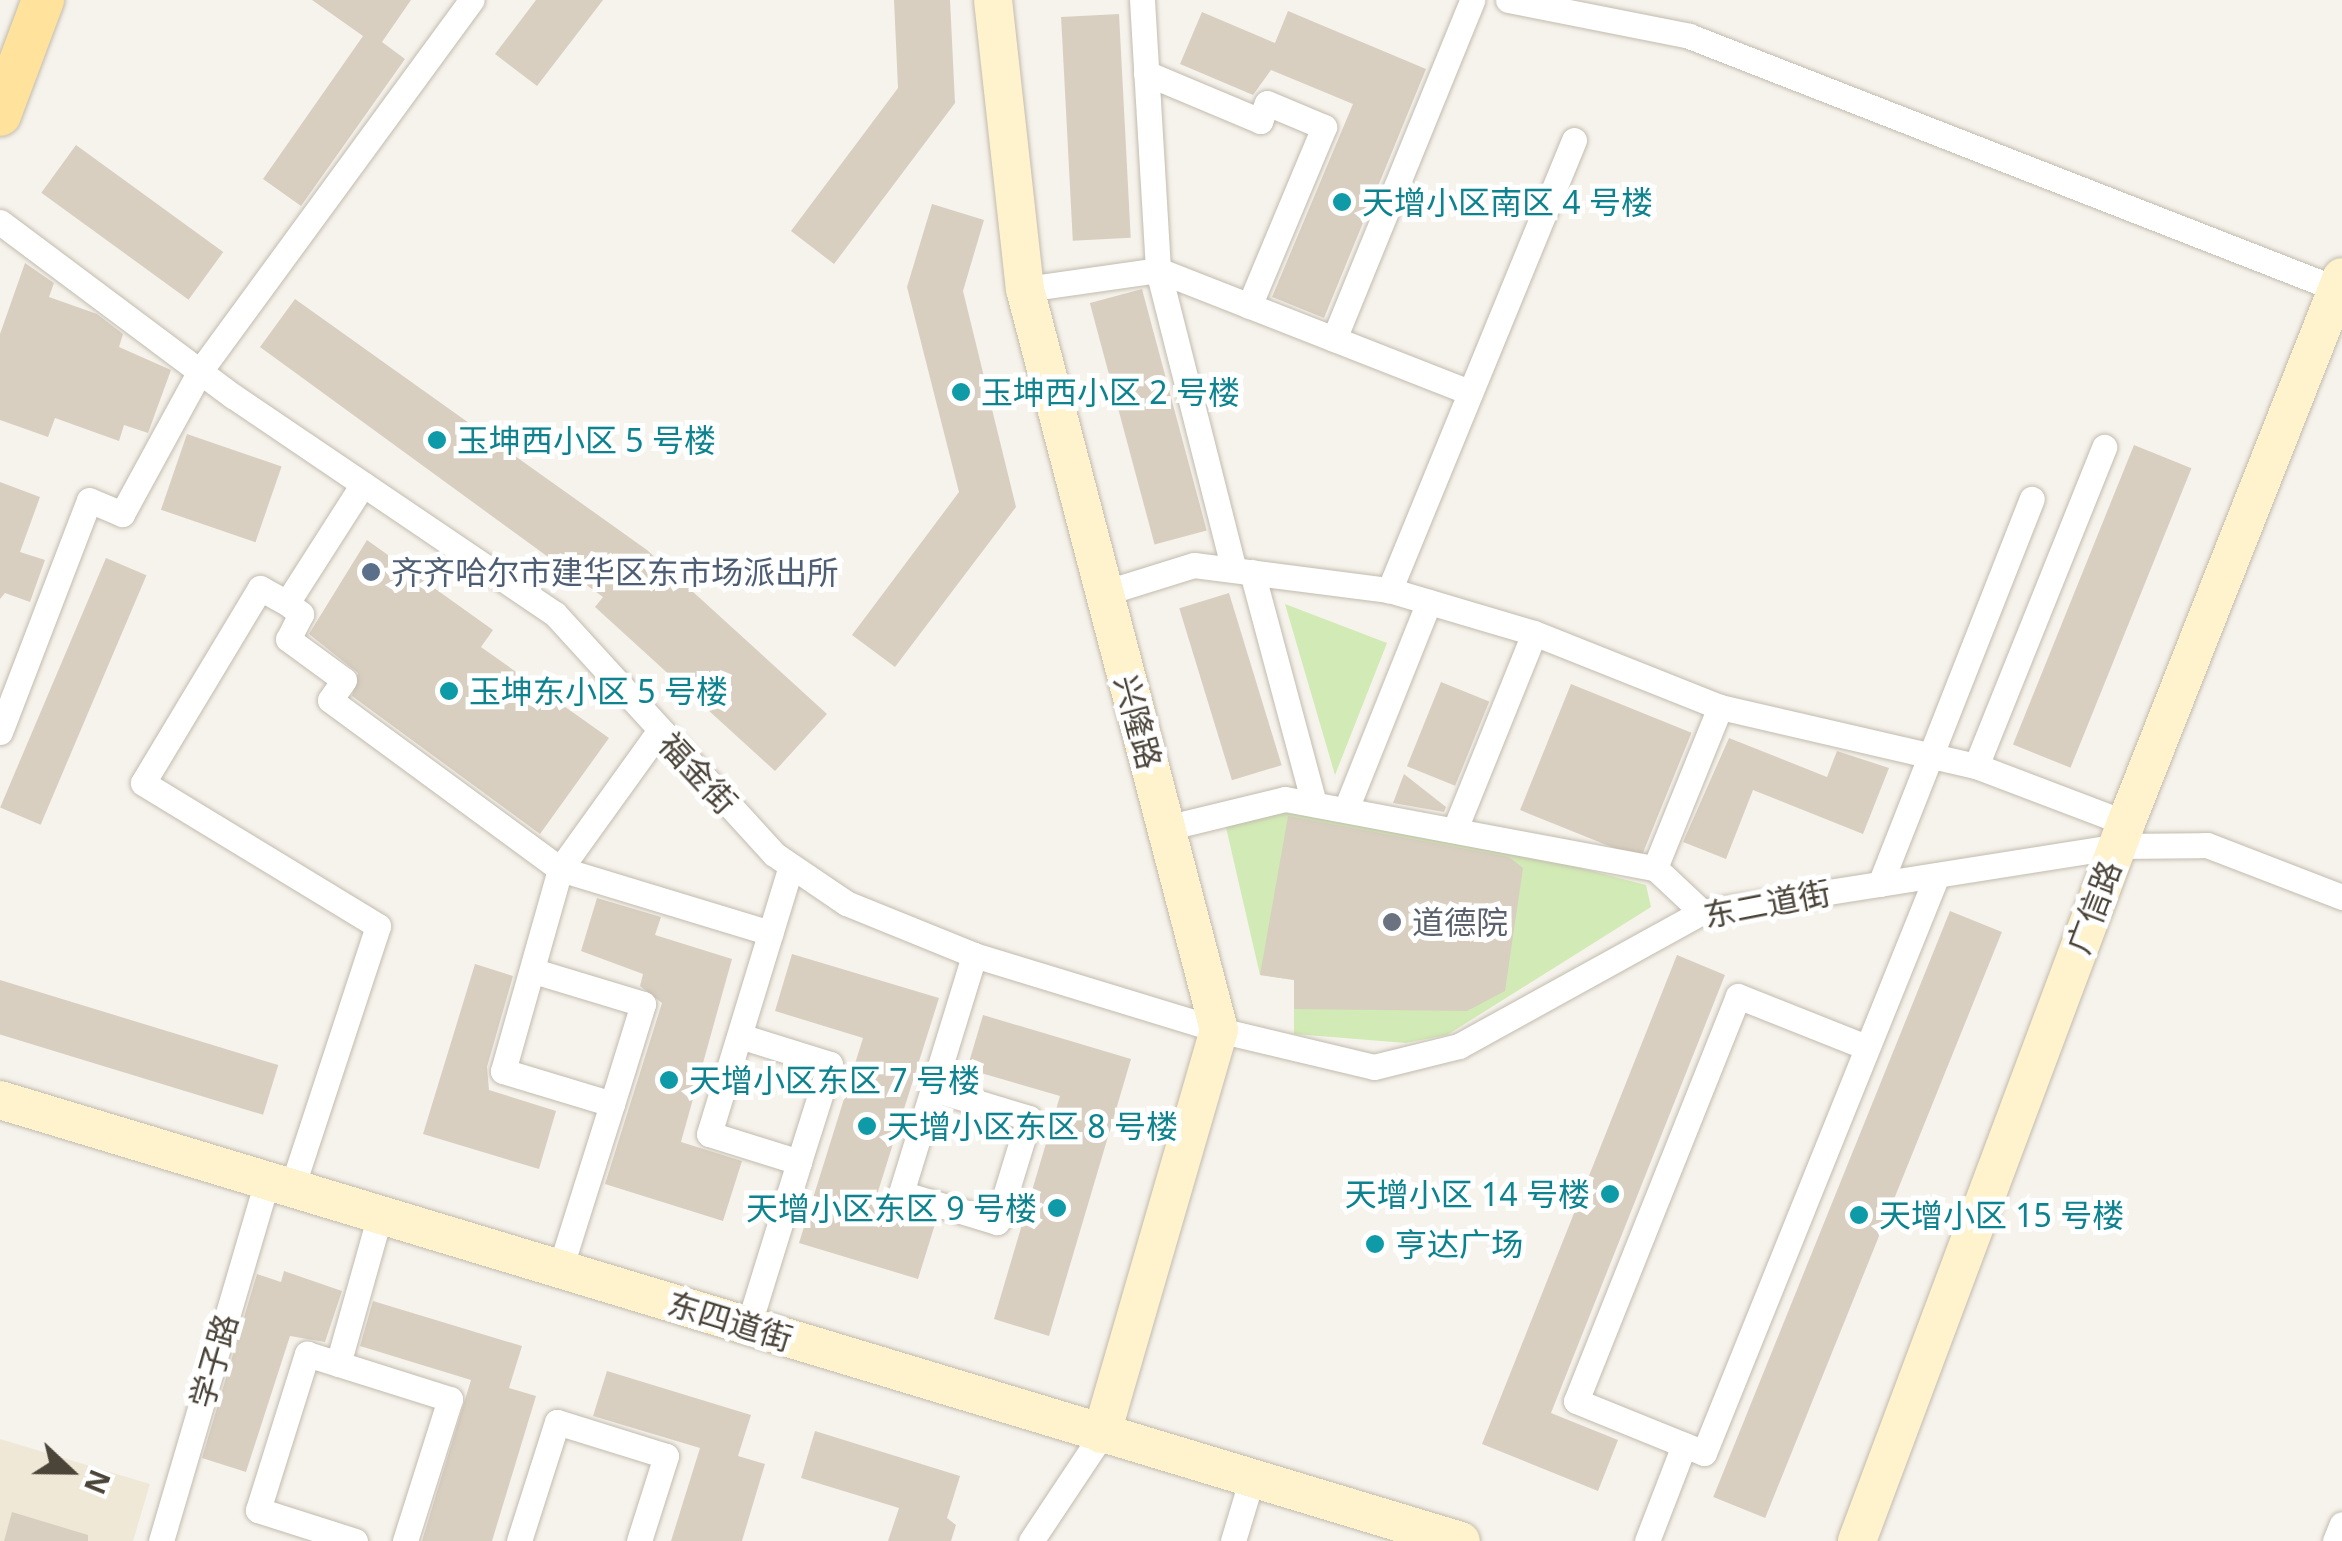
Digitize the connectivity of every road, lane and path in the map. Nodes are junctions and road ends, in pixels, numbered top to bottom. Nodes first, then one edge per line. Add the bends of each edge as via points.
1 (43, 0) edge
2 (472, 0) edge
3 (992, 0) edge
4 (1142, 0) edge
5 (1472, 0) edge
6 (1508, 0) edge
7 (1631, 12) edge
8 (1146, 73) junction
9 (0, 116) edge
10 (1574, 140) dead end
11 (0, 222) edge
12 (1158, 270) junction
13 (2340, 283) edge
14 (1025, 289) junction
15 (1249, 306) junction
16 (1334, 339) junction
17 (200, 371) junction
18 (1470, 392) junction
19 (2104, 447) dead end
20 (363, 484) junction
21 (2032, 499) dead end
22 (1243, 571) junction
23 (1388, 590) junction
24 (1104, 593) junction
25 (1429, 602) junction
26 (287, 603) junction
27 (1534, 633) junction
28 (1720, 707) junction
29 (659, 731) junction
30 (0, 732) edge
31 (1931, 756) junction
32 (1976, 766) junction
33 (1314, 804) junction
34 (1346, 810) junction
35 (1166, 828) junction
36 (1455, 829) junction
37 (2121, 834) junction
38 (791, 866) junction
39 (1656, 868) junction
40 (560, 869) junction
41 (1937, 875) junction
42 (1880, 884) junction
43 (2342, 897) edge
44 (1702, 912) junction
45 (771, 933) junction
46 (974, 955) junction
47 (534, 972) junction
48 (1219, 1030) junction
49 (740, 1036) junction
50 (1866, 1047) junction
51 (933, 1089) junction
52 (0, 1100) edge
53 (612, 1104) junction
54 (799, 1162) junction
55 (279, 1185) junction
56 (380, 1215) junction
57 (560, 1270) junction
58 (748, 1326) junction
59 (338, 1364) junction
60 (1102, 1434) junction
61 (1684, 1445) junction
62 (1252, 1478) junction
63 (2342, 1524) edge
64 (161, 1541) edge
65 (355, 1541) edge
66 (406, 1541) edge
67 (519, 1541) edge
68 (639, 1541) edge
69 (1032, 1541) edge
70 (1233, 1541) edge
71 (1461, 1541) edge
72 (1647, 1541) edge
73 (1856, 1541) edge
74 (2335, 1541) edge

1 - 9 main road
2 - 17 street
3 - 14 main road, 兴隆路
4 - 8 street
5 - 16 street
6 - 7 street
7 - 13 street
8 - 12 street
8 - 15 street via 1260,121 1267,103 1324,127
10 - 18 street
11 - 17 street, 福金街
12 - 14 street
12 - 15 street
12 - 22 street
13 - 37 main road, 广信路
14 - 24 main road, 兴隆路
15 - 16 street
16 - 18 street
17 - 20 street, 福金街
17 - 30 street via 122,514 89,500
18 - 23 street
19 - 32 street
20 - 26 street
20 - 29 street, 福金街 via 554,614
21 - 31 street
22 - 23 street
22 - 24 street via 1194,565
22 - 33 street
23 - 25 street
24 - 35 main road, 兴隆路
25 - 27 street
25 - 34 street
26 - 40 street via 301,614 288,639 344,680 330,700
26 - 55 street, 学子路 via 260,588 143,782 378,926
27 - 28 street
27 - 36 street
28 - 31 street
28 - 39 street
29 - 38 street, 福金街
29 - 40 street
31 - 32 street
31 - 42 street
32 - 37 street
33 - 34 street
33 - 35 street via 1286,798
34 - 36 street
35 - 48 main road, 兴隆路
36 - 39 street
37 - 41 street, 东二道街
37 - 43 street, 东二道街 via 2207,845
37 - 73 main road, 广信路
38 - 45 street
38 - 46 street, 福金街 via 846,903
39 - 44 street
40 - 45 street
40 - 47 street
41 - 42 street, 东二道街
41 - 50 street
42 - 44 street, 东二道街
44 - 48 street, 东二道街 via 1442,1050 1374,1067
45 - 49 street
46 - 48 street, 福金街
46 - 51 street
47 - 53 street via 643,1004
47 - 53 street via 502,1071
48 - 60 main road
49 - 54 street via 709,1134
49 - 54 street via 830,1064
50 - 61 street via 1704,1453
50 - 61 street via 1738,996 1576,1401
51 - 51 street via 902,1193 997,1222 1029,1118
52 - 55 main road, 东四道街
53 - 57 street
54 - 58 street
55 - 56 main road, 东四道街
55 - 64 street, 学子路
56 - 57 main road, 东四道街
56 - 59 street
57 - 58 main road, 东四道街
58 - 60 main road, 东四道街
59 - 65 street via 307,1354 258,1510
59 - 66 street via 450,1399
60 - 62 main road, 东四道街
60 - 69 street
61 - 72 street
62 - 70 street
62 - 71 main road, 东四道街
63 - 74 street
67 - 68 street via 556,1422 666,1456

